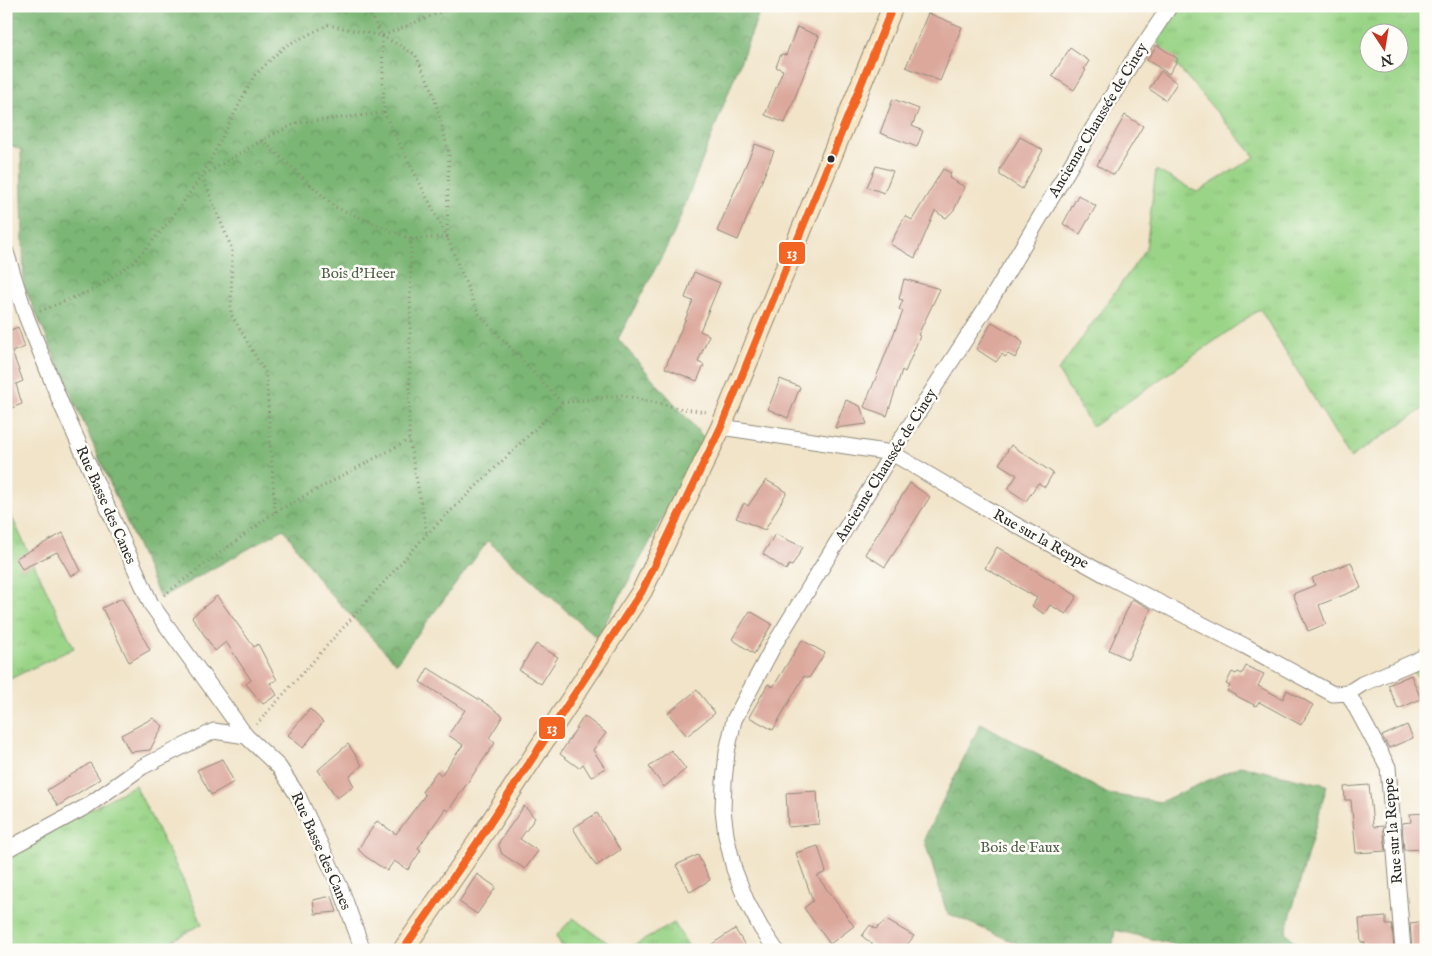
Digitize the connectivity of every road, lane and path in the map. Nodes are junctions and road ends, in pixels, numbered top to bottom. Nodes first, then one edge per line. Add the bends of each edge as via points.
1 (366, 6) edge
2 (456, 6) edge
3 (893, 6) edge
4 (1170, 6) edge
5 (382, 36) junction
6 (384, 113) junction
7 (262, 140) junction
8 (202, 176) junction
9 (447, 237) junction
10 (411, 239) junction
11 (6, 252) edge
12 (26, 316) junction
13 (562, 403) junction
14 (724, 421) junction
15 (409, 440) junction
16 (892, 453) junction
17 (275, 512) junction
18 (427, 534) junction
19 (151, 604) junction
20 (1426, 655) edge
21 (1348, 693) junction
22 (246, 736) junction
23 (6, 850) edge
24 (365, 950) edge
25 (403, 950) edge
26 (776, 950) edge
27 (1403, 950) edge

1 - 5 path
2 - 5 path
3 - 14 main road
4 - 16 street, Ancienne Chaussée de Ciney via 1131,64 989,303
5 - 6 path
5 - 8 path via 328,25 285,46 254,76
5 - 9 path via 415,54 432,89 449,153
6 - 7 path via 297,123
6 - 9 path
7 - 8 path
7 - 10 path via 335,207
8 - 12 path via 169,222 134,262 93,290
8 - 17 path via 232,250 231,314 266,374
9 - 10 path
9 - 13 path via 478,313
10 - 15 path
11 - 12 street, Rue Basse des Canes
12 - 19 street, Rue Basse des Canes via 62,406
13 - 14 path via 622,395
13 - 18 path
14 - 16 street, Rue sur la Reppe
14 - 25 main road via 642,591 478,843
15 - 17 path
15 - 18 path
16 - 21 street, Rue sur la Reppe via 1111,578 1333,694
16 - 26 street, Ancienne Chaussée de Ciney via 774,645 734,720 727,752 722,810 726,835 746,900
17 - 19 path
18 - 22 path
19 - 22 street, Rue Basse des Canes
20 - 21 street
21 - 27 street, Rue sur la Reppe via 1388,767
22 - 23 street via 214,731 142,767 87,806
22 - 24 street, Rue Basse des Canes via 280,767 298,796

